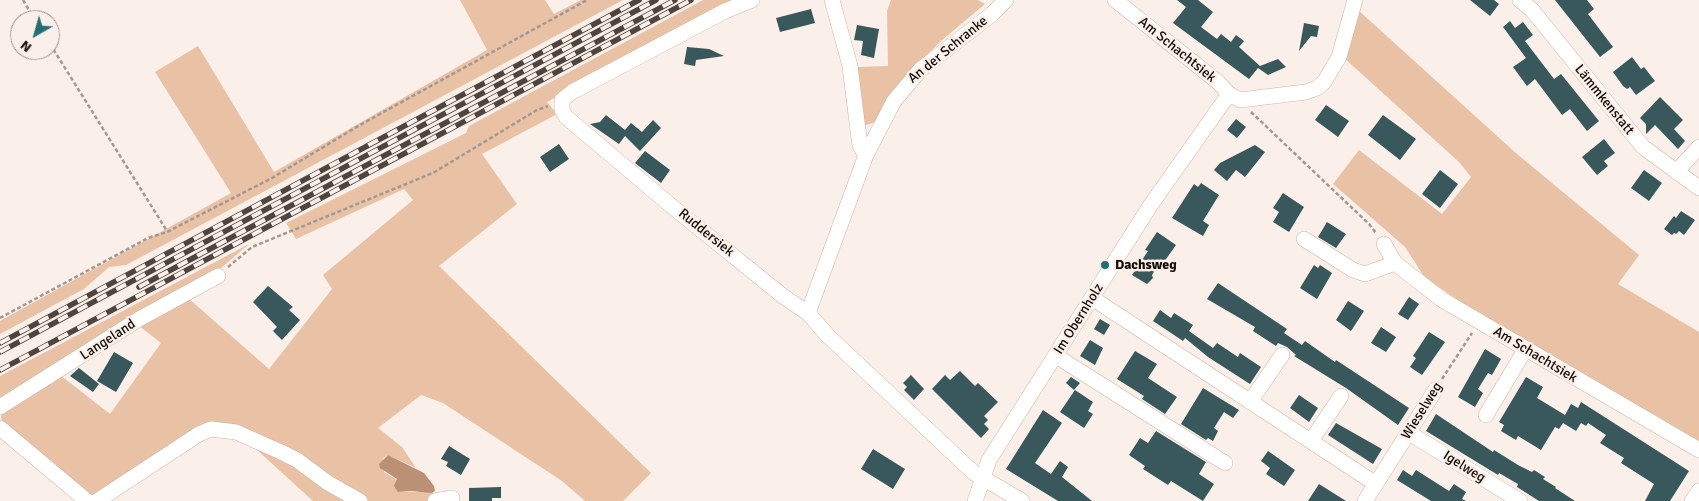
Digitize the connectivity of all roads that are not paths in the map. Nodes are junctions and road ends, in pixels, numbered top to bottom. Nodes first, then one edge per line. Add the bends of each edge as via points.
1 (752, 0) edge
2 (832, 0) edge
3 (1006, 0) edge
4 (1115, 0) edge
5 (1520, 0) edge
6 (1354, 3) edge
7 (1234, 97) junction
8 (1699, 147) edge
9 (866, 155) junction
10 (1676, 172) junction
11 (1699, 188) edge
12 (1304, 239) dead end
13 (1384, 244) road end
14 (1395, 263) junction
15 (218, 276) road end
16 (1092, 298) junction
17 (808, 313) junction
18 (1525, 350) junction
19 (1282, 355) dead end
20 (1056, 356) junction
21 (1436, 389) road end
22 (1341, 396) dead end
23 (1250, 402) junction
24 (0, 407) edge
25 (1486, 415) dead end
26 (0, 428) edge
27 (1409, 433) junction
28 (1311, 441) junction
29 (1699, 450) edge
30 (1225, 463) dead end
31 (981, 478) junction
32 (1376, 484) junction
33 (1699, 491) edge
34 (452, 498) dead end
35 (86, 501) edge
36 (97, 501) edge
37 (360, 501) edge
38 (435, 501) edge
39 (975, 501) edge
40 (1022, 501) edge
41 (1365, 501) edge
42 (1520, 501) edge
43 (1692, 501) edge

1 - 17 street, Ruddersiek via 572,92 560,105 566,117 580,129 784,297
2 - 9 street via 850,66 860,146
3 - 9 street, An der Schranke via 907,83
4 - 7 street, Am Schachtsiek
5 - 10 street, Lämmkenstatt via 1532,10 1635,139
6 - 7 street via 1339,57 1332,72 1317,88 1306,92
7 - 16 street, Im Obernholz via 1150,206
8 - 10 street
9 - 17 street, An der Schranke
10 - 11 street, Lämmkenstatt
12 - 14 street via 1353,270 1365,274
13 - 14 street, Am Schachtsiek
14 - 18 street, Am Schachtsiek via 1441,299
15 - 24 street, Langeland via 139,319
16 - 20 street, Im Obernholz
16 - 23 street
17 - 31 street, Ruddersiek via 828,336
18 - 25 street
18 - 29 street, Am Schachtsiek
19 - 23 street
20 - 30 street
20 - 31 street, Im Obernholz via 989,460
21 - 27 street, Wieselweg
22 - 28 street
23 - 28 street
26 - 35 street
27 - 32 street, Wieselweg
27 - 42 street, Igelweg
28 - 32 street
31 - 39 street, Im Obernholz
31 - 40 street, Ruddersiek
32 - 41 street, Wieselweg
33 - 43 street
34 - 38 street
36 - 37 street via 211,429 236,432 298,460 328,483

